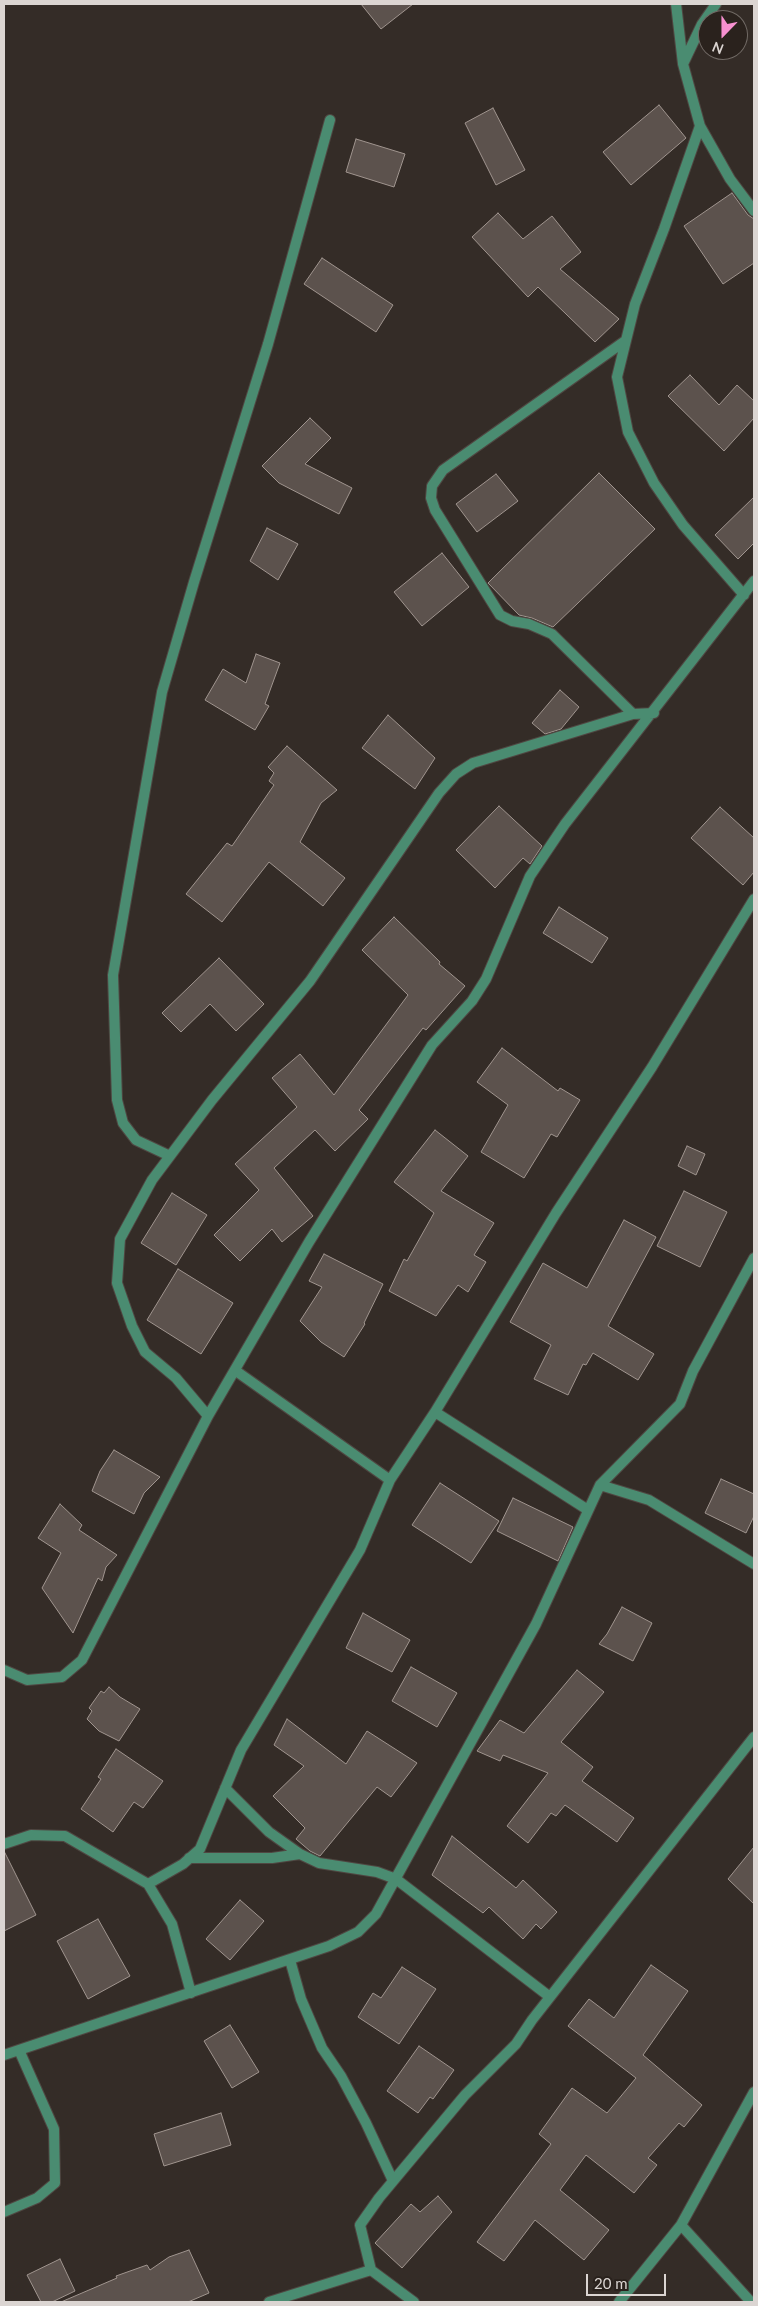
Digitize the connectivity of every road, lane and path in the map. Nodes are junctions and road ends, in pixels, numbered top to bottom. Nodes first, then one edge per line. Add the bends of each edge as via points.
1 (676, 4) edge
2 (716, 4) edge
3 (683, 64) junction
4 (330, 120) dead end
5 (700, 126) junction
6 (754, 211) edge
7 (625, 341) junction
8 (754, 581) edge
9 (744, 595) junction
10 (654, 713) junction
11 (633, 714) junction
12 (754, 899) edge
13 (170, 1156) junction
14 (754, 1258) edge
15 (236, 1371) junction
16 (435, 1412) junction
17 (208, 1416) junction
18 (390, 1480) junction
19 (600, 1485) junction
20 (588, 1510) junction
21 (754, 1564) edge
22 (4, 1670) edge
23 (754, 1737) edge
24 (225, 1788) junction
25 (4, 1844) edge
26 (300, 1854) junction
27 (190, 1858) junction
28 (396, 1879) junction
29 (148, 1884) junction
30 (290, 1960) junction
31 (191, 1993) junction
32 (550, 1997) junction
33 (19, 2050) junction
34 (4, 2055) edge
35 (754, 2092) edge
36 (393, 2181) junction
37 (4, 2212) edge
38 (681, 2225) junction
39 (372, 2270) junction
40 (269, 2302) edge
41 (414, 2302) edge
42 (619, 2302) edge
43 (751, 2302) edge

1 - 3 street
2 - 3 street via 702,24
3 - 5 street
4 - 13 street via 268,344 162,692 113,975 117,1100 123,1123 136,1140
5 - 6 street via 730,179
5 - 7 street via 635,304
7 - 9 street via 617,378 628,432 654,483 683,525
7 - 11 street via 443,470 432,486 431,498 435,510 500,615 552,634
8 - 9 street
9 - 10 street
10 - 11 street
10 - 15 street via 565,824 530,876 486,979 432,1045 309,1242
11 - 13 street via 473,763 456,774 439,793 310,981
12 - 16 street
13 - 17 street via 152,1180 120,1239 117,1283 145,1352 176,1378
14 - 19 street via 693,1371 680,1404
15 - 17 street
15 - 18 street
16 - 18 street
16 - 20 street
17 - 22 street via 82,1660 62,1677 27,1680
18 - 24 street via 360,1550 241,1750
19 - 20 street
19 - 21 street via 649,1500
20 - 28 street via 536,1624
23 - 32 street
24 - 26 street via 268,1832
24 - 27 street via 200,1849
25 - 29 street via 31,1835 65,1836
26 - 27 street via 272,1858
26 - 28 street via 319,1863 377,1872
27 - 29 street
28 - 30 street via 376,1914 358,1932
28 - 32 street
29 - 31 street via 172,1924
30 - 31 street
30 - 36 street via 300,1999 322,2048 341,2076
31 - 33 street
32 - 36 street via 516,2044 465,2096
33 - 34 street
33 - 37 street via 54,2129 55,2183 37,2198
35 - 38 street
36 - 39 street via 360,2225
38 - 42 street
38 - 43 street
39 - 40 street
39 - 41 street

